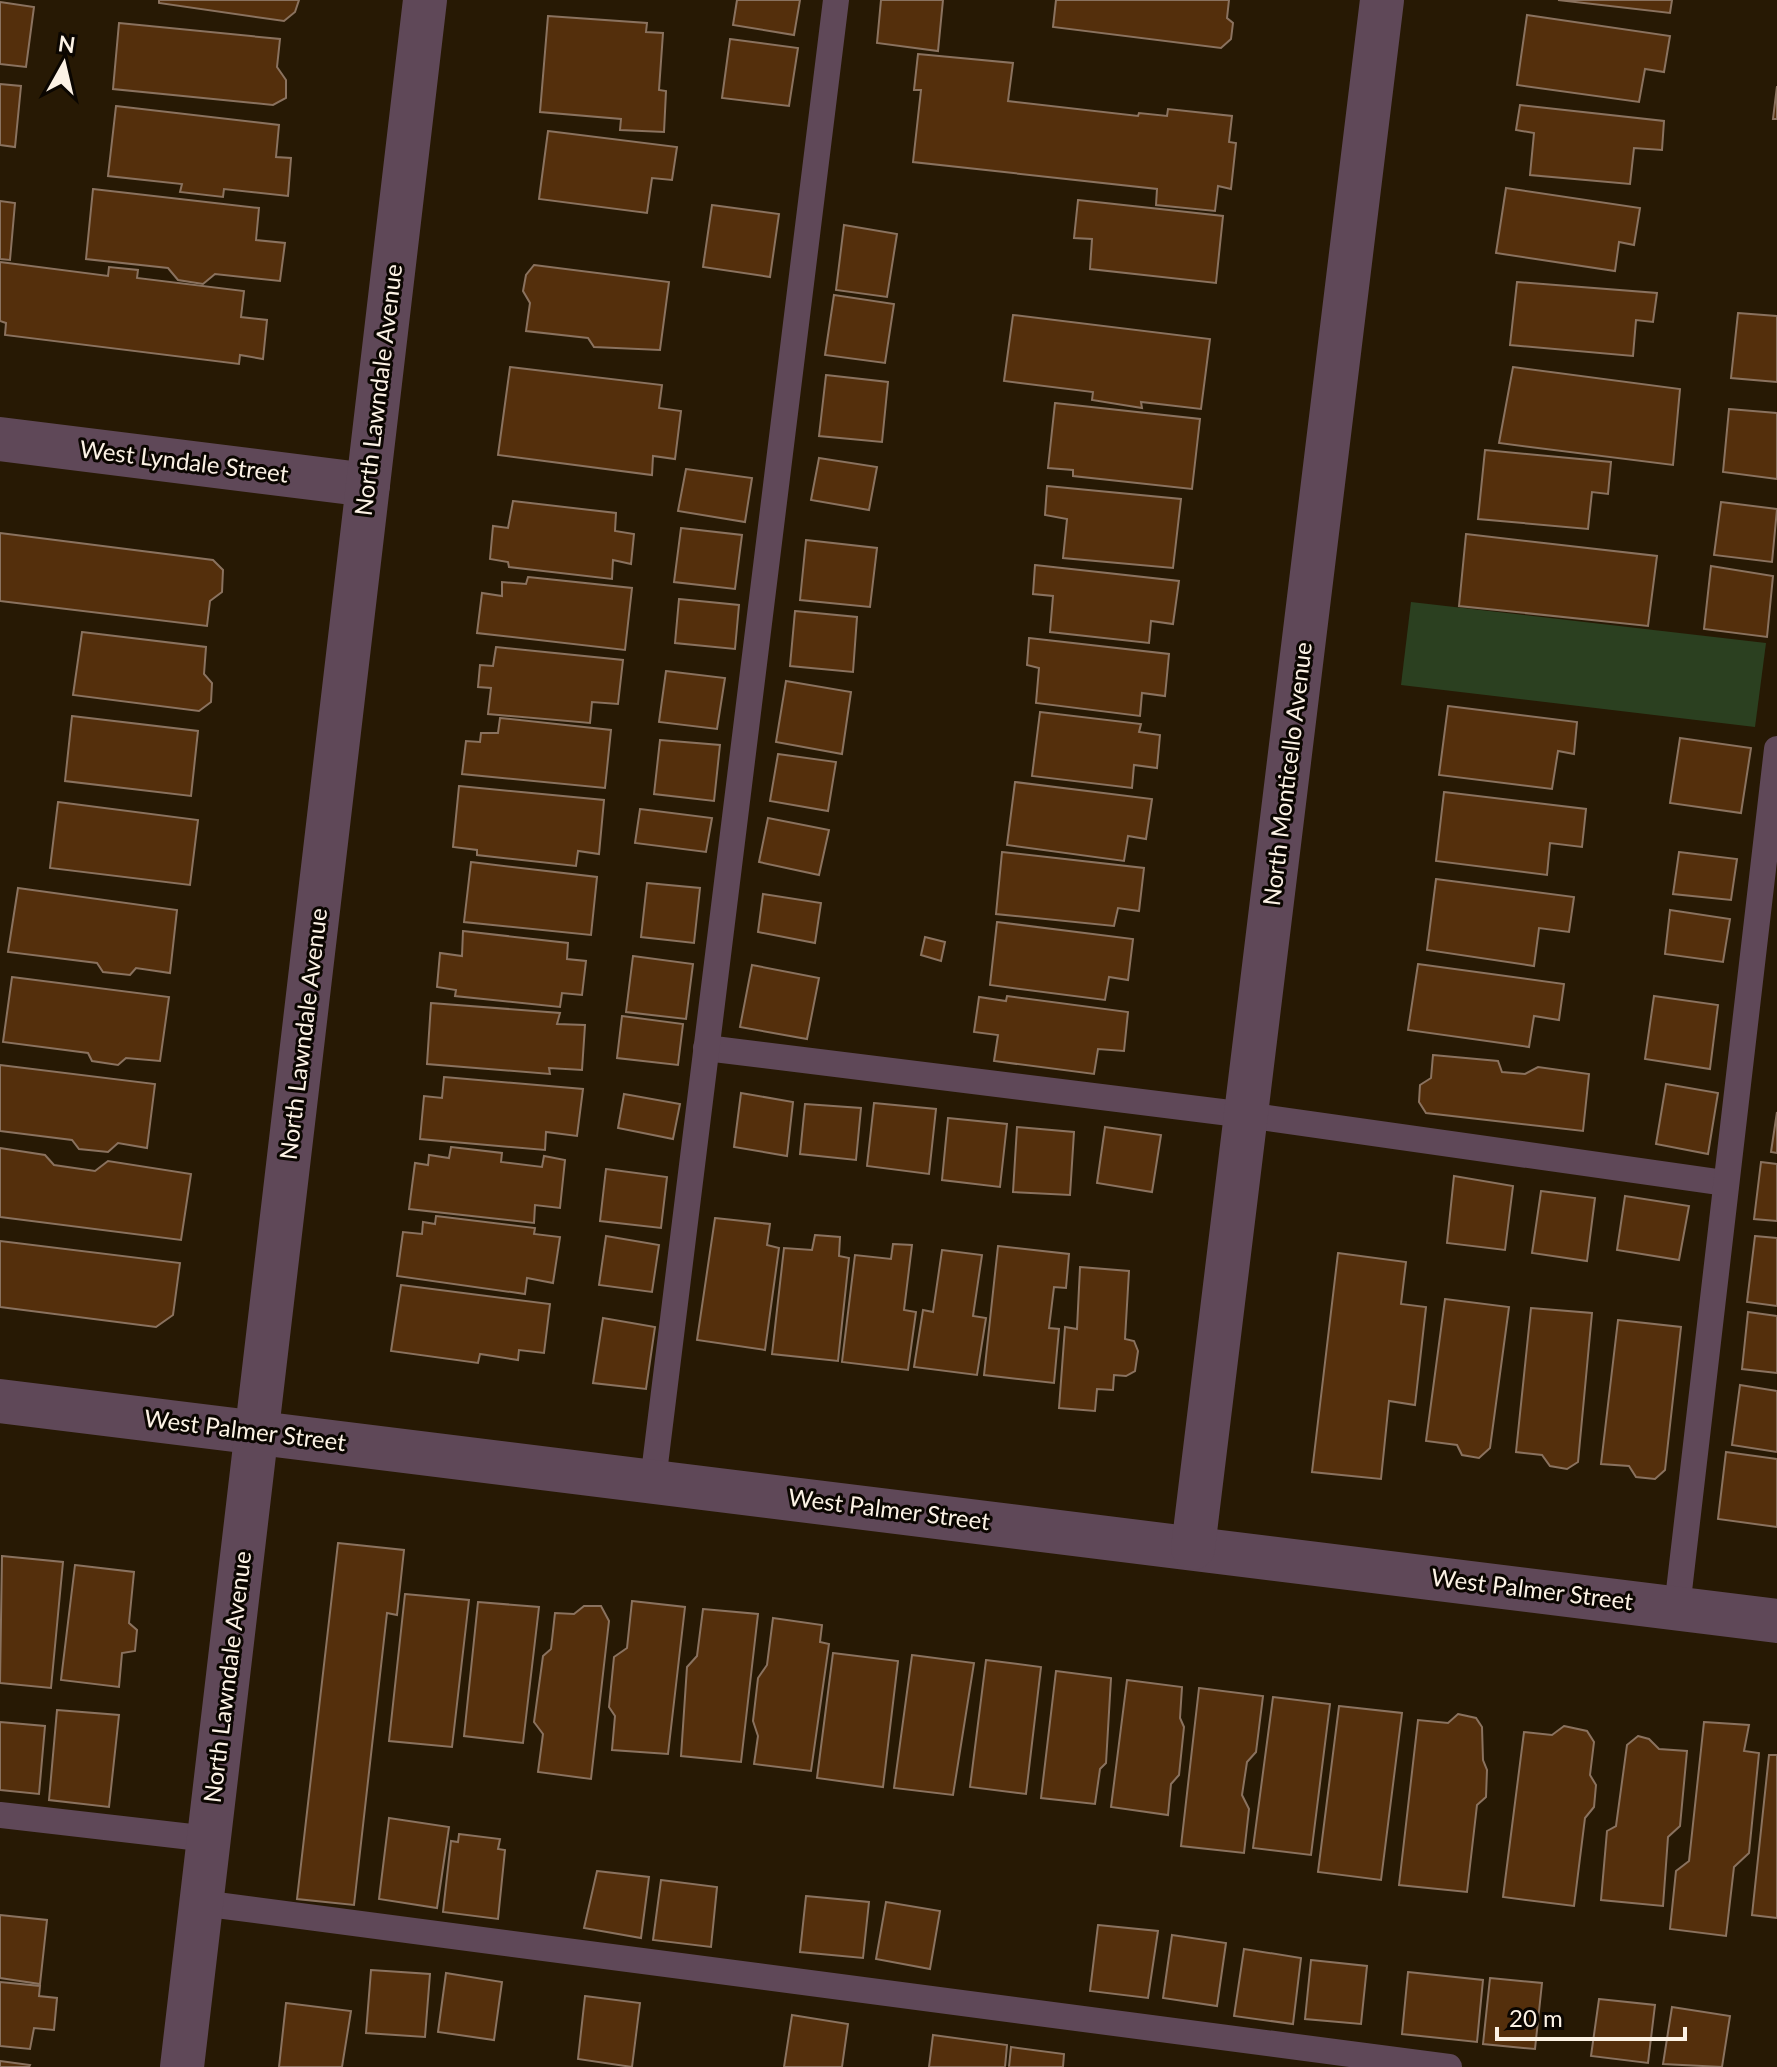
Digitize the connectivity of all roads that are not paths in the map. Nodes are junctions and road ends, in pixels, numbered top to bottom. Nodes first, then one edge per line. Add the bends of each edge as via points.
1 (425, 0) edge
2 (836, 0) edge
3 (1382, 0) edge
4 (0, 439) edge
5 (368, 485) junction
6 (1777, 749) edge
7 (706, 1048) junction
8 (1246, 1115) junction
9 (1725, 1183) junction
10 (0, 1401) edge
11 (256, 1432) junction
12 (653, 1481) junction
13 (1193, 1548) junction
14 (1677, 1608) junction
15 (1777, 1621) edge
16 (0, 1815) edge
17 (209, 1839) junction
18 (201, 1903) junction
19 (182, 2067) edge
20 (1449, 2067) edge

1 - 5 street, North Lawndale Avenue
2 - 7 lane
3 - 8 street, North Monticello Avenue
4 - 5 street, West Lyndale Street
5 - 11 street, North Lawndale Avenue
6 - 9 lane
7 - 8 lane
7 - 12 lane
8 - 9 lane
8 - 13 street, North Monticello Avenue
9 - 14 lane
10 - 11 street, West Palmer Street
11 - 12 street, West Palmer Street
11 - 17 street, North Lawndale Avenue
12 - 13 street, West Palmer Street
13 - 14 street, West Palmer Street
14 - 15 street, West Palmer Street
16 - 17 lane
17 - 18 street, North Lawndale Avenue
18 - 19 street, North Lawndale Avenue
18 - 20 lane

